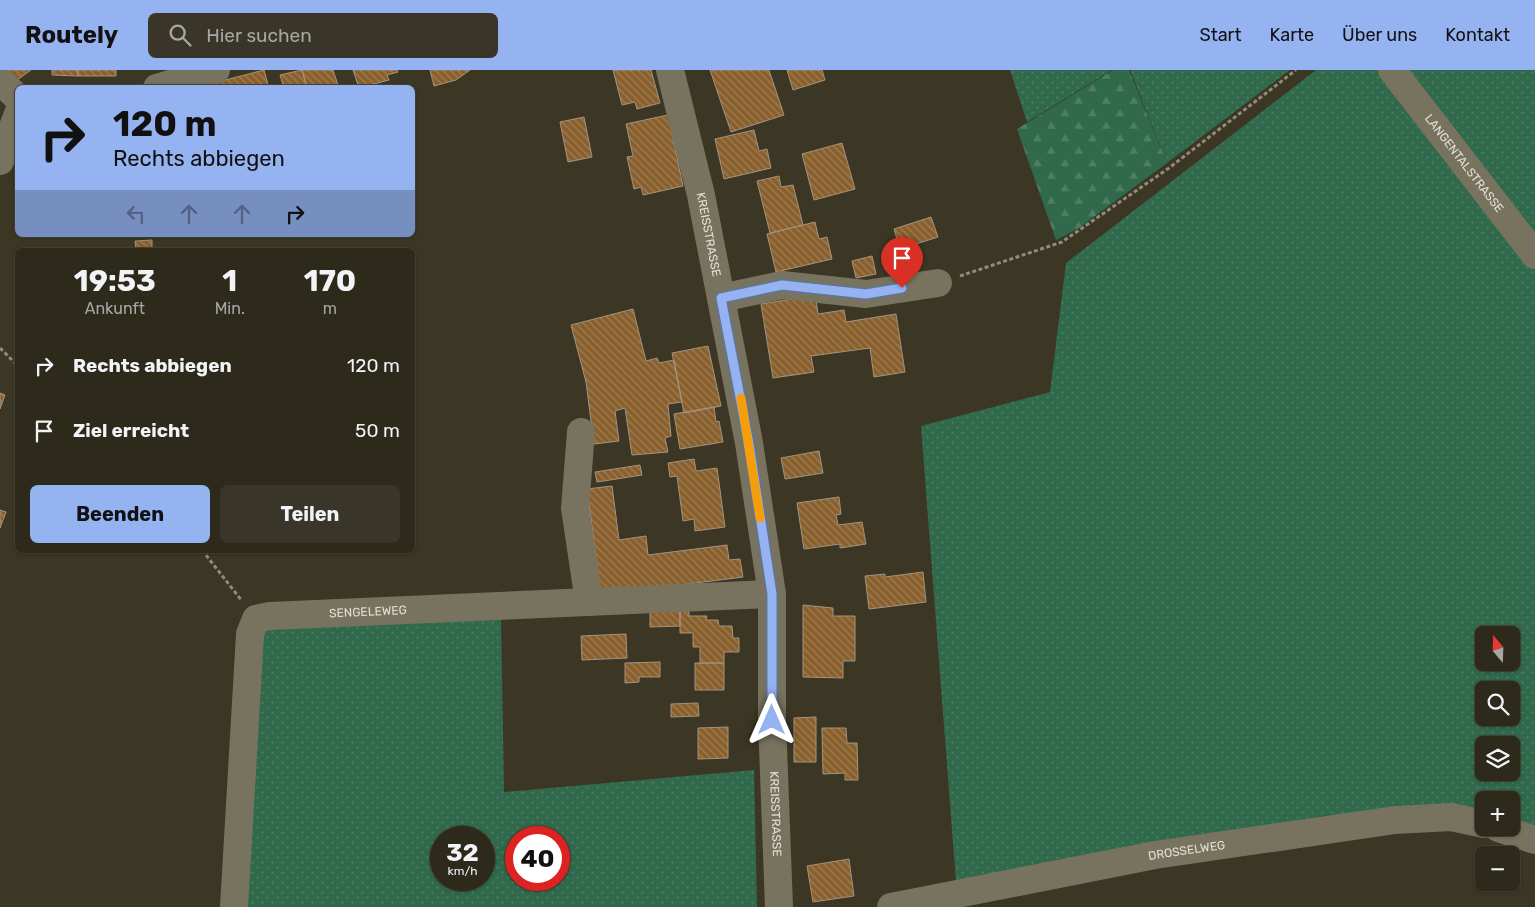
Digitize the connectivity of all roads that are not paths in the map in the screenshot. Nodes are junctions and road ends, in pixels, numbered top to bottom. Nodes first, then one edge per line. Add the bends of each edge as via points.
1 (216, 70) edge
2 (670, 70) edge
3 (1392, 70) edge
4 (0, 81) edge
5 (167, 85) edge
6 (15, 95) edge
7 (15, 122) edge
8 (0, 161) edge
9 (1535, 255) edge
10 (938, 283) road end
11 (721, 298) junction
12 (581, 432) dead end
13 (772, 594) junction
14 (589, 602) junction
15 (1475, 822) edge
16 (1520, 835) edge
17 (1535, 840) edge
18 (234, 907) edge
19 (779, 907) edge
20 (891, 907) edge

1 - 5 street
2 - 11 street, KREISSTRASSE via 701,195
3 - 9 street, LANGENTALSTRASSE
4 - 6 street
7 - 8 street
10 - 11 street via 866,294 782,285
11 - 13 street, KREISSTRASSE via 749,444
12 - 14 street via 575,508
13 - 14 street, SENGELEWEG
13 - 19 street, KREISSTRASSE via 772,720
14 - 18 street, SENGELEWEG via 256,619 250,634
15 - 20 street, DROSSELWEG via 1451,817 1396,820 1156,855
16 - 17 street

